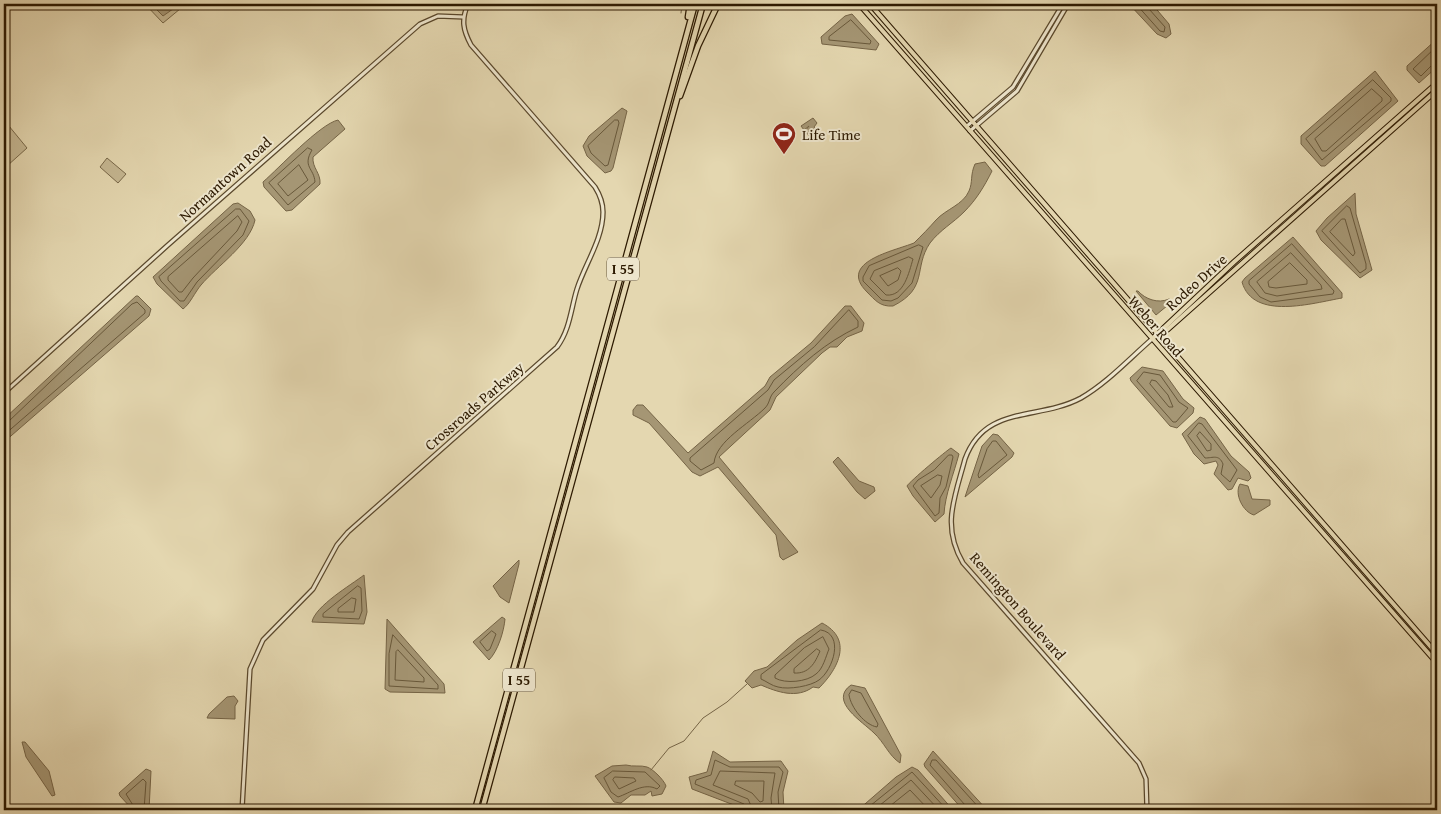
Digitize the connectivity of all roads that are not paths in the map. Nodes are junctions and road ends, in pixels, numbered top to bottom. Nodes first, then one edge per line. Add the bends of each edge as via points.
1 (468, 4) edge
2 (690, 4) edge
3 (695, 4) edge
4 (703, 4) edge
5 (718, 4) edge
6 (859, 4) edge
7 (870, 4) edge
8 (1063, 4) edge
9 (1068, 4) edge
10 (463, 17) junction
11 (1437, 83) edge
12 (1437, 90) edge
13 (676, 102) junction
14 (666, 114) junction
15 (972, 122) junction
16 (967, 126) junction
17 (976, 126) junction
18 (970, 131) junction
19 (1159, 333) junction
20 (1152, 339) junction
21 (4, 393) edge
22 (1437, 654) edge
23 (1437, 663) edge
24 (242, 810) edge
25 (475, 810) edge
26 (482, 810) edge
27 (1145, 810) edge

1 - 10 street
2 - 14 highway
3 - 14 highway, I 55
4 - 13 highway, I 55
5 - 13 highway
6 - 16 main road, Weber Road
7 - 15 main road, Weber Road
8 - 15 street via 1013,86
9 - 17 street via 1017,91
10 - 21 street, Normantown Road via 438,16 415,28
10 - 24 street, Crossroads Parkway via 471,46 595,187 602,201 602,220 558,347 348,532 337,545 313,589 269,633 258,649 250,669
11 - 19 main road, Rodeo Drive via 1234,262
12 - 19 main road, Rodeo Drive via 1167,330
13 - 26 highway, I 55
14 - 25 highway, I 55
15 - 16 street
15 - 17 main road, Weber Road
16 - 18 main road, Weber Road
17 - 18 street
17 - 19 main road, Weber Road
18 - 20 main road, Weber Road
19 - 20 main road, Remington Boulevard
19 - 22 main road, Weber Road
20 - 23 main road, Weber Road
20 - 27 street, Remington Boulevard via 1099,386 1078,399 1055,408 1002,419 981,432 965,459 950,526 955,550 963,563 1129,750 1146,779

